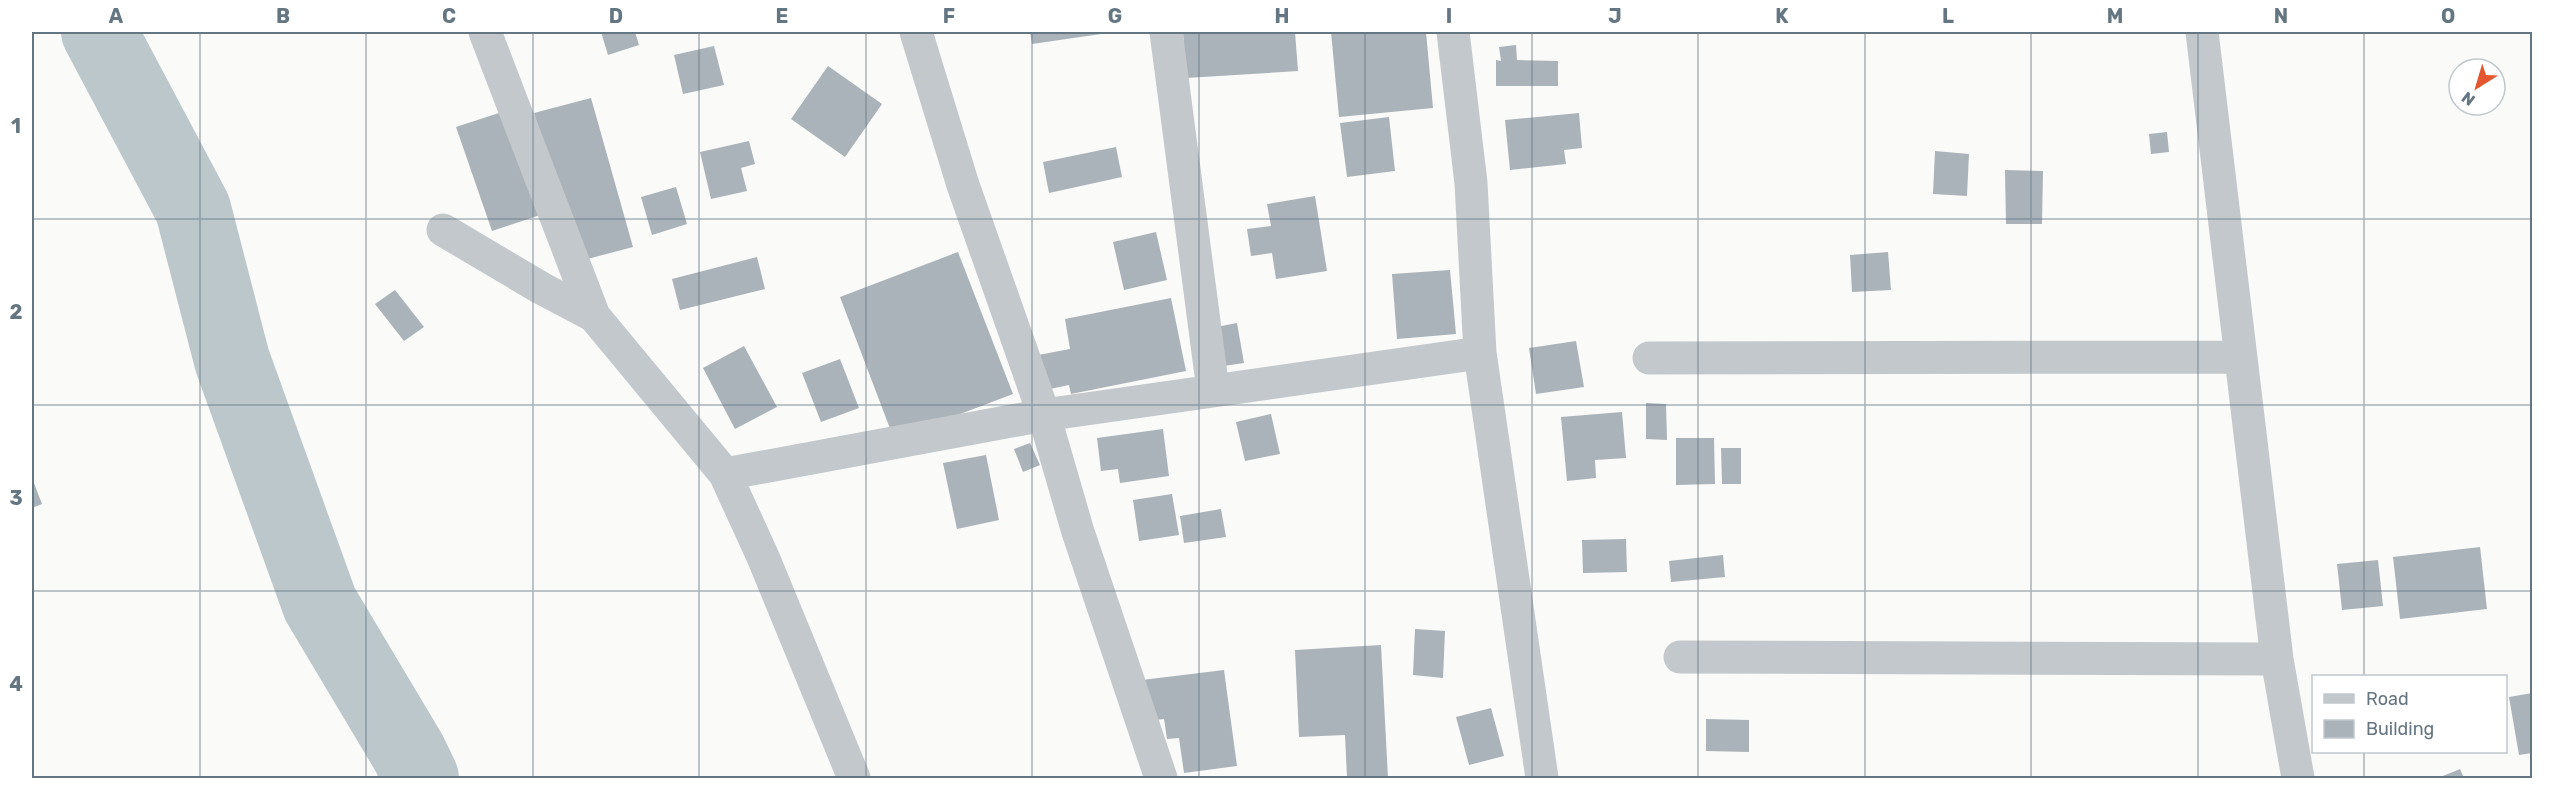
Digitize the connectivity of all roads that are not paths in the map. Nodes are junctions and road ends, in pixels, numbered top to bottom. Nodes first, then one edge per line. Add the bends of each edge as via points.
1 (485, 32) edge
2 (916, 32) edge
3 (1166, 32) edge
4 (1453, 32) edge
5 (2202, 32) edge
6 (443, 230) dead end
7 (594, 316) junction
8 (1480, 353) junction
9 (2240, 357) junction
10 (1649, 358) dead end
11 (1213, 390) junction
12 (1044, 415) junction
13 (725, 474) junction
14 (1680, 657) dead end
15 (2277, 659) junction
16 (854, 778) edge
17 (1161, 778) edge
18 (1542, 778) edge
19 (2298, 778) edge

1 - 7 street
2 - 12 street via 963,185
3 - 11 street
4 - 8 street via 1471,183
5 - 9 street
6 - 7 street
7 - 13 street
8 - 11 street
8 - 18 street
9 - 10 street
9 - 15 street
11 - 12 street
12 - 13 street
12 - 17 street via 1078,532
13 - 16 street
14 - 15 street
15 - 19 street

